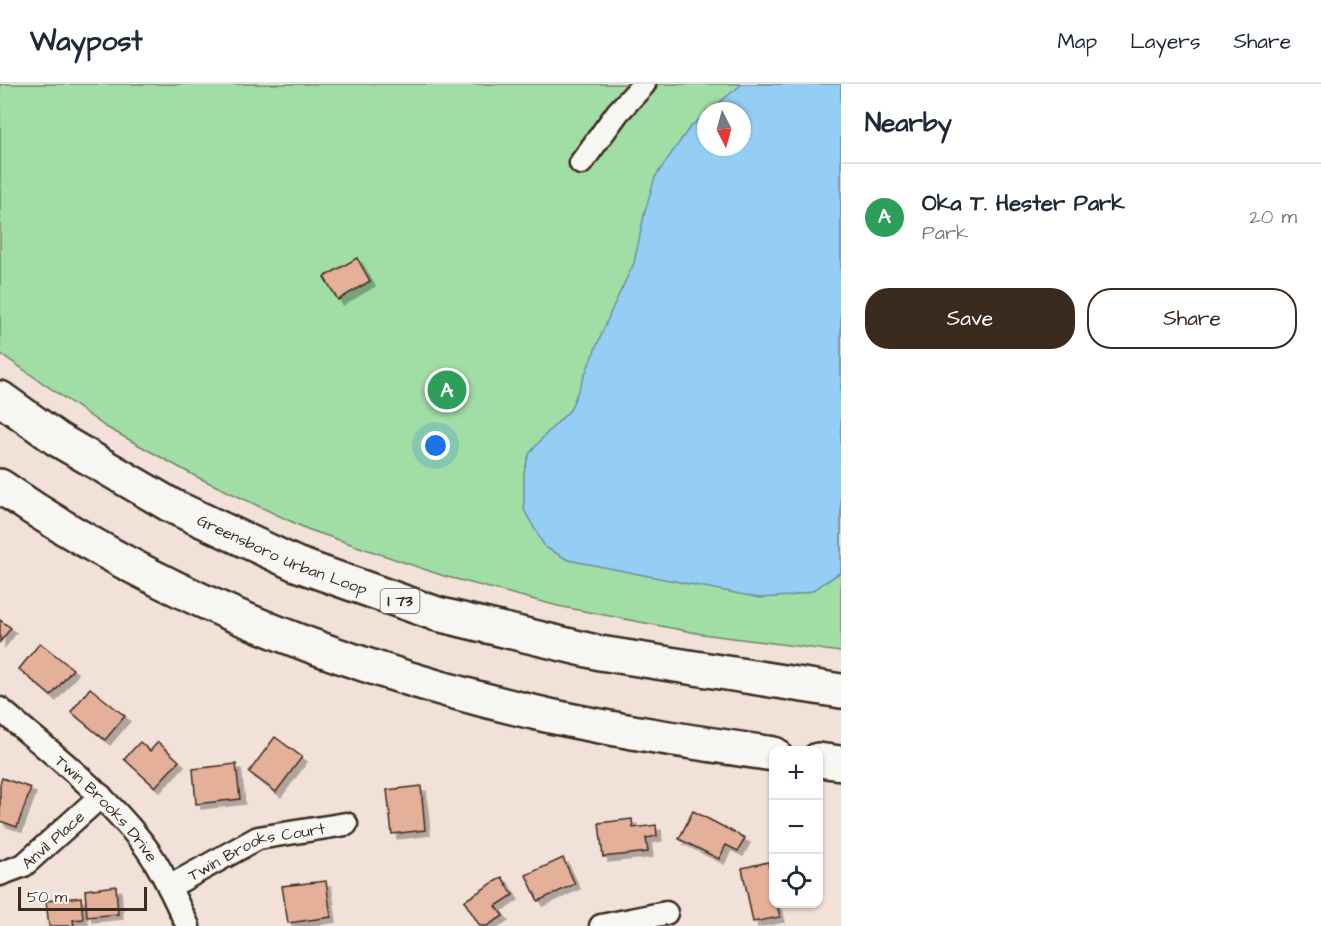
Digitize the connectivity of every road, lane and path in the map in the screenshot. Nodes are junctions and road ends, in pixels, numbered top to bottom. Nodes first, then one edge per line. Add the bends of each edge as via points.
1 (644, 84) edge
2 (581, 163) dead end
3 (0, 398) edge
4 (0, 486) edge
5 (841, 691) edge
6 (0, 709) edge
7 (769, 753) edge
8 (823, 761) edge
9 (841, 763) edge
10 (101, 796) junction
11 (346, 824) dead end
12 (0, 874) edge
13 (169, 887) junction
14 (666, 913) dead end
15 (188, 926) edge
16 (601, 926) edge

1 - 2 street
3 - 5 highway, Greensboro Urban Loop / I 73 via 57,439 172,506 296,564 427,610 600,653
4 - 7 highway via 144,574 276,633 411,679 550,716
6 - 10 street, Twin Brooks Drive
8 - 9 highway
10 - 12 street, Anvil Place via 24,865
10 - 13 street, Twin Brooks Drive via 142,843
11 - 13 street, Twin Brooks Court via 258,838
13 - 15 street, Twin Brooks Drive
14 - 16 street

